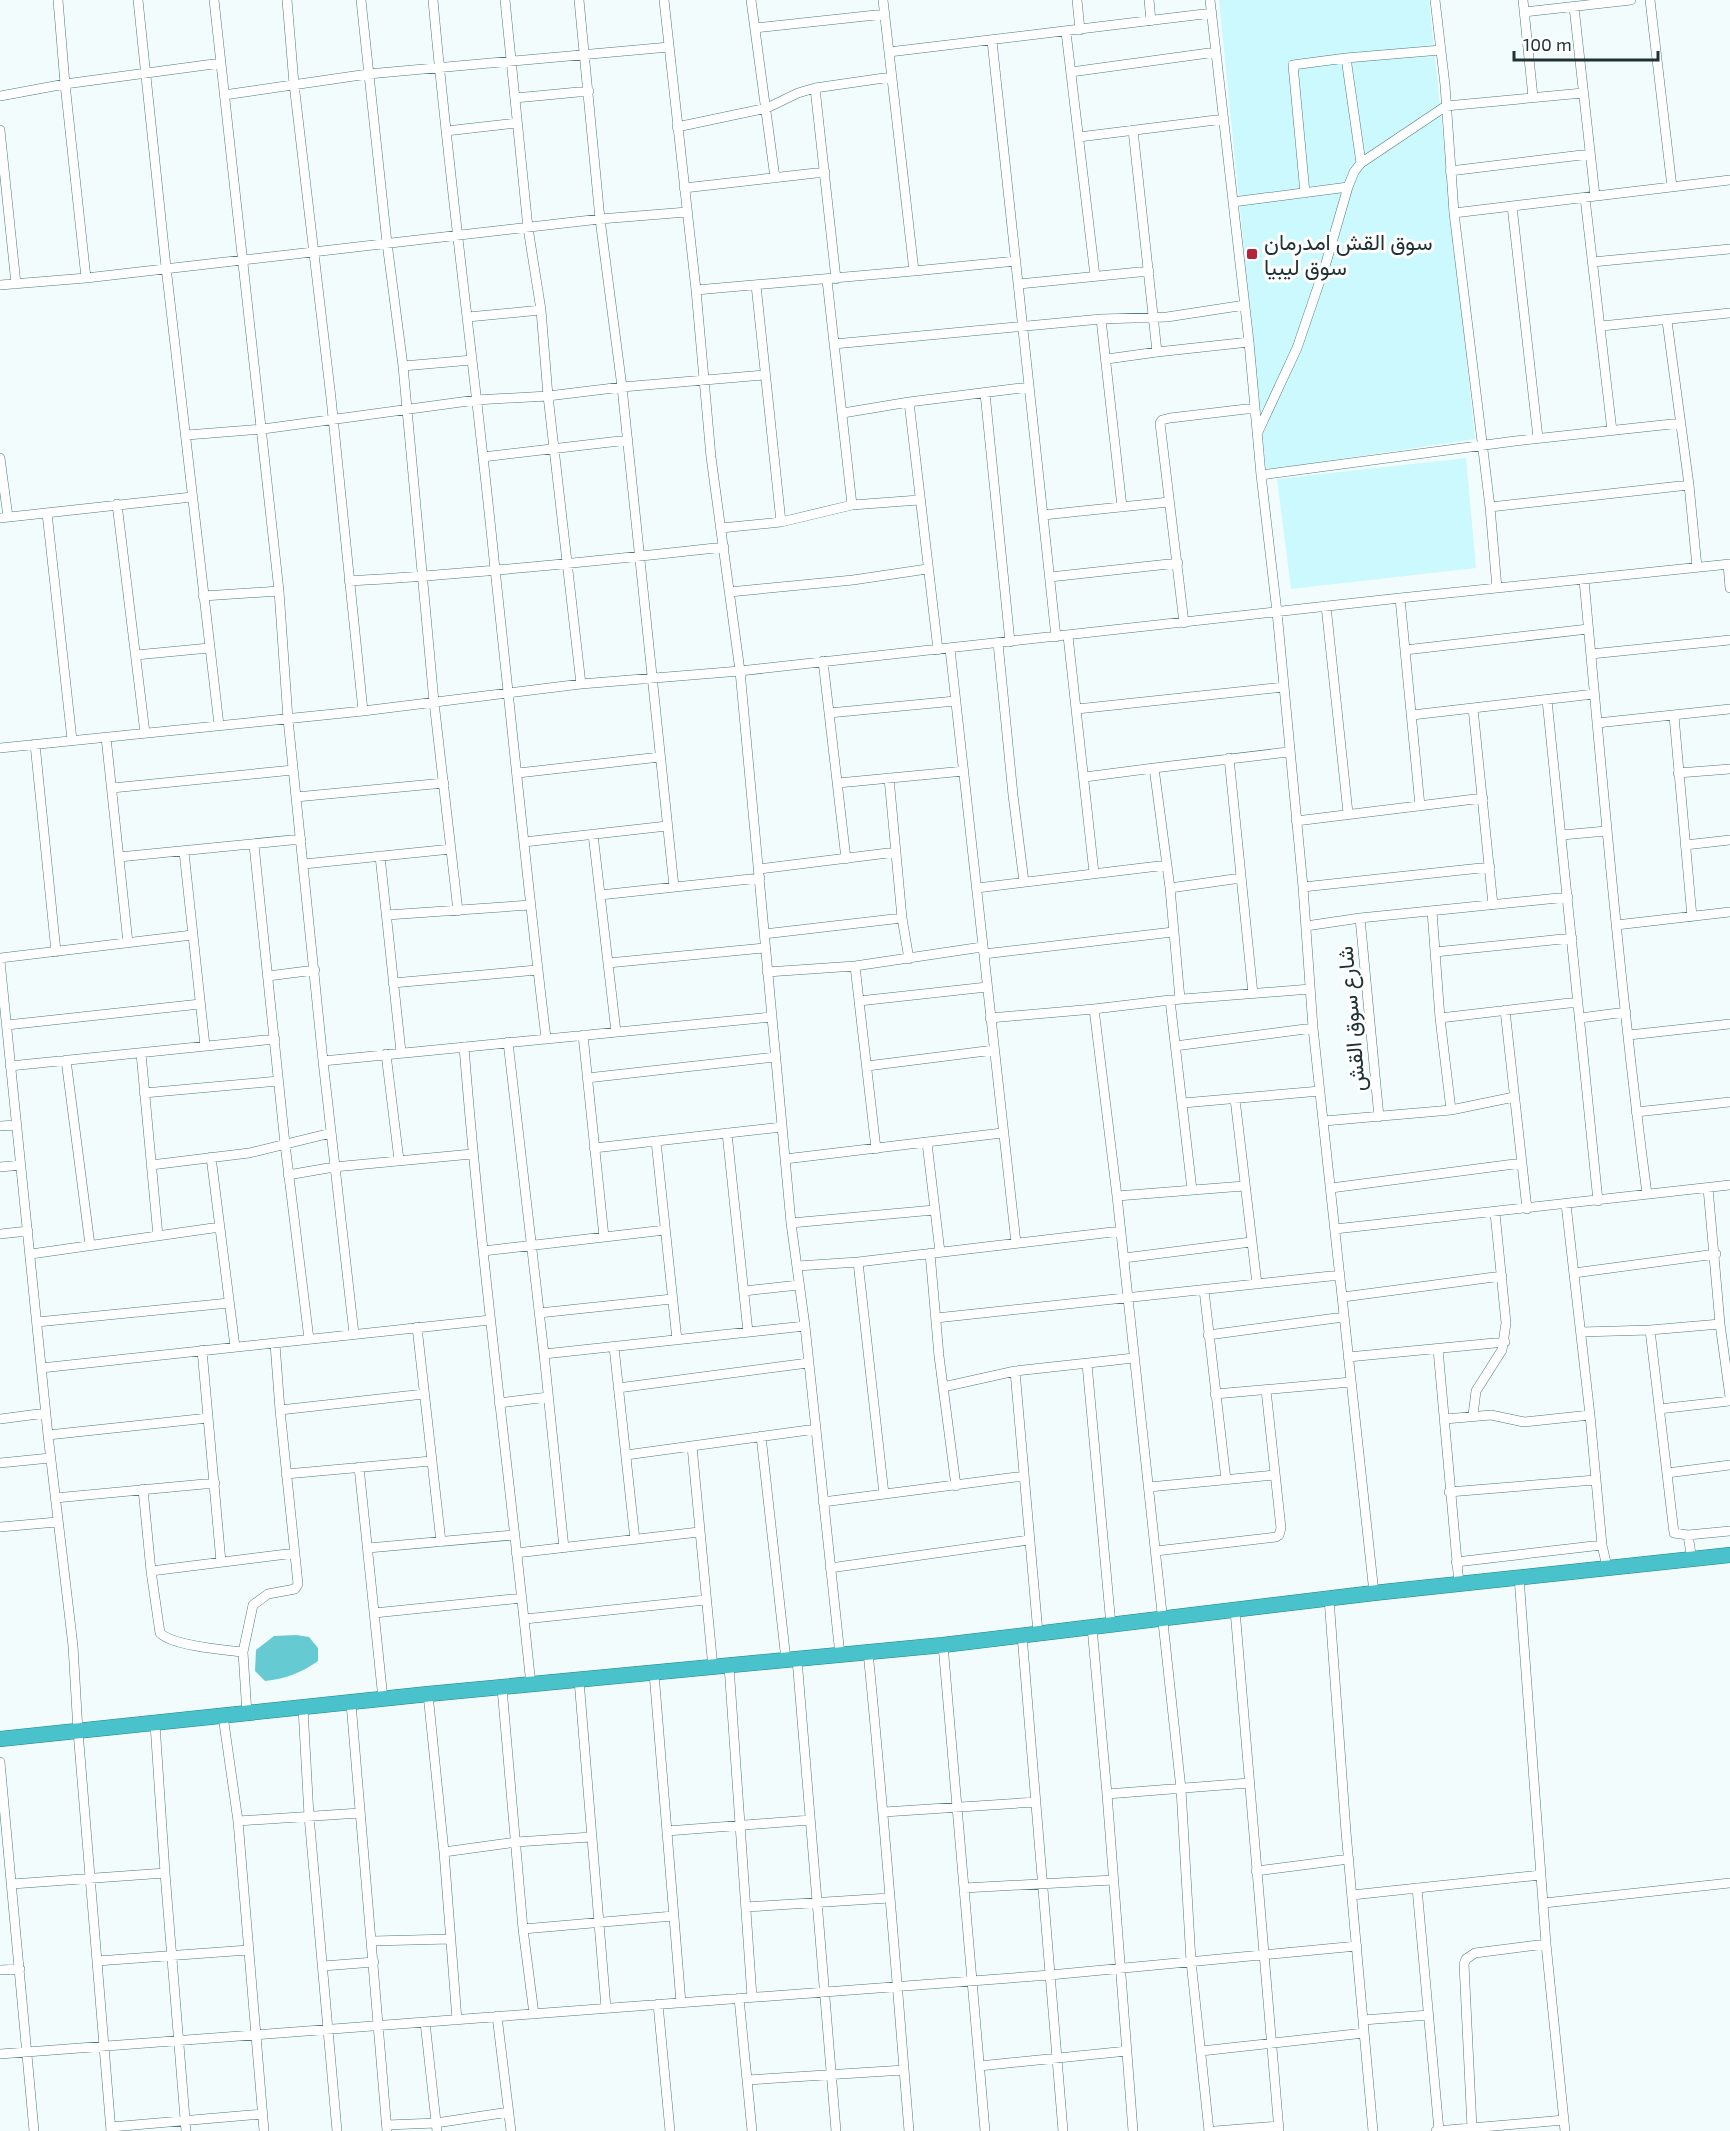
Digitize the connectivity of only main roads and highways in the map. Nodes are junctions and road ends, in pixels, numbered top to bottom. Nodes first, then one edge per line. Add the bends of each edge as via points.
1 (1730, 1555) edge
2 (0, 1739) edge

1 - 2 highway via 943,1645

